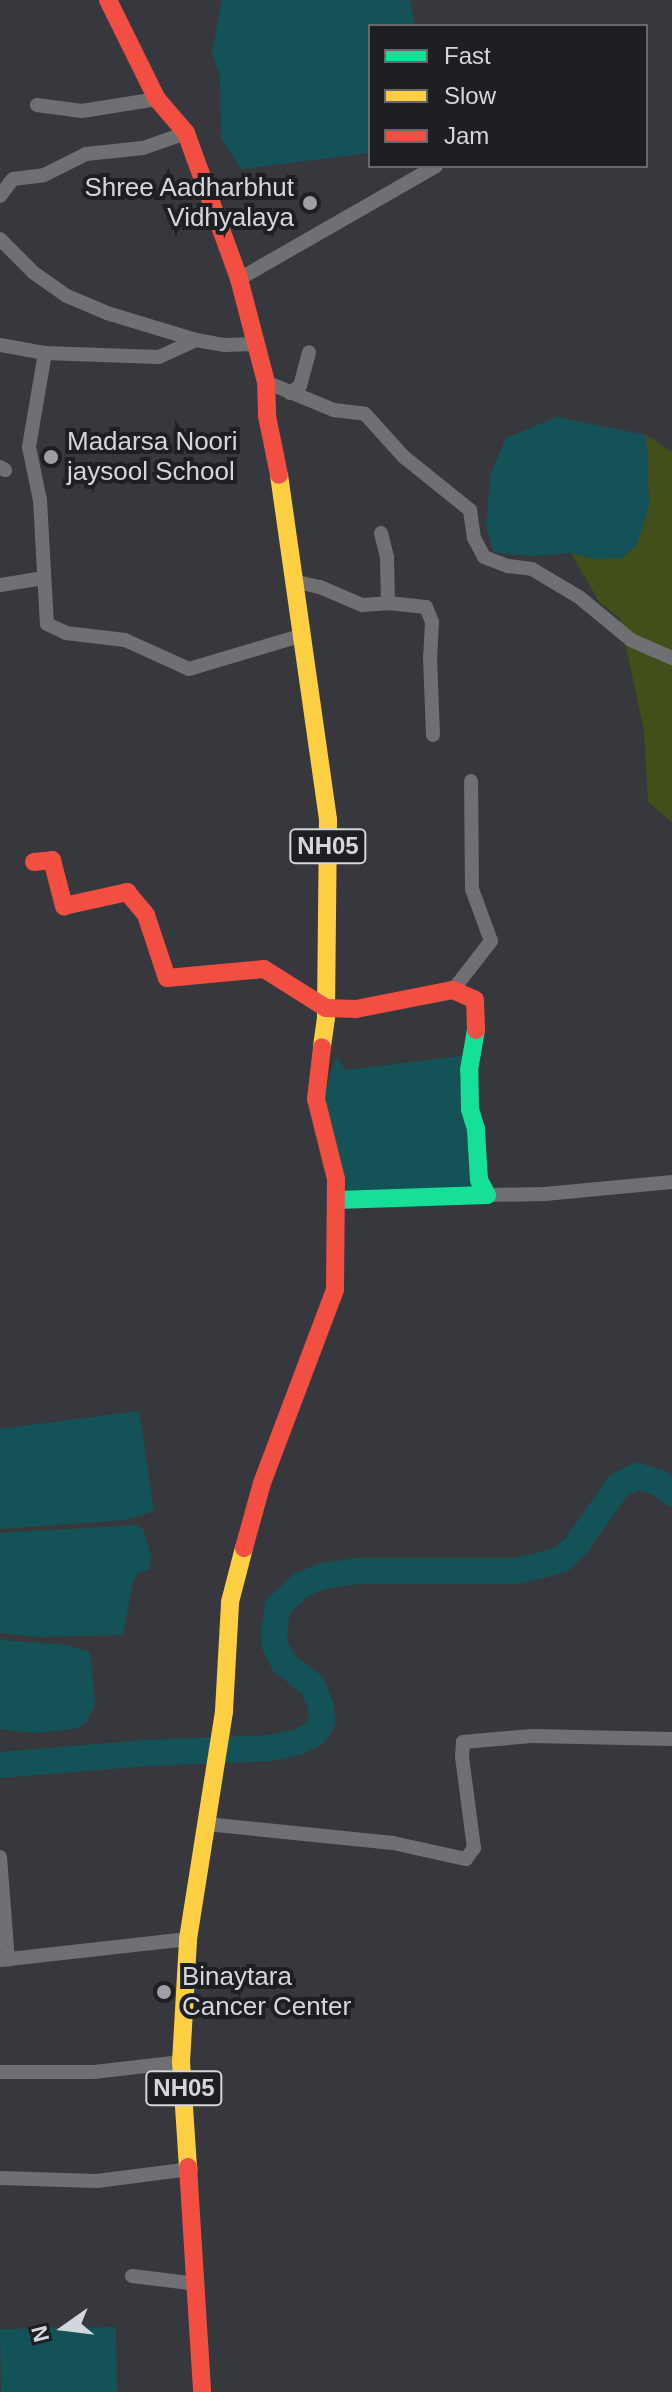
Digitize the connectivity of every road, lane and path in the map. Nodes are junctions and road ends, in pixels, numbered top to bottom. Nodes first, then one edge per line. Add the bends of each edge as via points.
1 (108, 0) edge
2 (157, 99) junction
3 (37, 105) dead end
4 (186, 133) junction
5 (432, 168) edge
6 (0, 196) edge
7 (0, 239) edge
8 (239, 279) junction
9 (196, 340) junction
10 (255, 344) junction
11 (0, 345) edge
12 (309, 352) dead end
13 (45, 353) junction
14 (266, 382) junction
15 (290, 393) junction
16 (381, 533) dead end
17 (43, 578) junction
18 (293, 581) junction
19 (0, 585) edge
20 (388, 603) junction
21 (300, 636) junction
22 (672, 658) edge
23 (433, 735) dead end
24 (471, 781) dead end
25 (34, 862) dead end
26 (453, 990) junction
27 (326, 1008) junction
28 (672, 1182) edge
29 (487, 1195) junction
30 (336, 1200) junction
31 (672, 1739) edge
32 (206, 1824) junction
33 (0, 1857) edge
34 (188, 1939) junction
35 (4, 1960) edge
36 (181, 2062) junction
37 (0, 2072) edge
38 (191, 2169) junction
39 (0, 2178) edge
40 (132, 2276) dead end
41 (198, 2284) junction
42 (202, 2392) edge

1 - 2 main road, NH05
2 - 3 street via 82,111
2 - 4 main road, NH05
4 - 6 street via 143,148 86,154 44,175 13,179
4 - 8 main road, NH05
5 - 8 street
7 - 9 street via 67,296
8 - 10 main road, NH05
9 - 10 street
9 - 13 street via 159,357
10 - 14 main road, NH05
11 - 13 street
12 - 15 street via 300,386
13 - 17 street via 29,447 40,500
14 - 15 street
14 - 18 main road, NH05
15 - 22 street via 334,410 365,414 404,457 470,510 474,538 484,557 532,569 579,597 631,640
16 - 20 street
17 - 19 street
17 - 21 street via 47,624 66,633 125,640 189,669
18 - 20 street via 362,605
18 - 21 main road, NH05
20 - 23 street via 426,607 432,622
21 - 27 main road, NH05 via 328,820
24 - 26 street via 472,889 491,941
25 - 27 main road via 52,860 64,906 127,892 146,915 167,978 264,969
26 - 27 main road via 356,1009
26 - 29 main road via 475,1000 470,1109 479,1180
27 - 30 main road, NH05 via 316,1099 336,1179
28 - 29 street
29 - 30 main road
30 - 32 main road, NH05 via 335,1290 262,1483 230,1602 224,1711
31 - 32 street via 542,1736 463,1742 474,1848 466,1859 393,1843
32 - 34 main road, NH05
33 - 35 street
34 - 35 street
34 - 36 main road, NH05
36 - 37 street via 94,2072
36 - 38 main road, NH05
38 - 39 street via 97,2181
38 - 41 main road, NH05
40 - 41 street
41 - 42 main road, NH05

